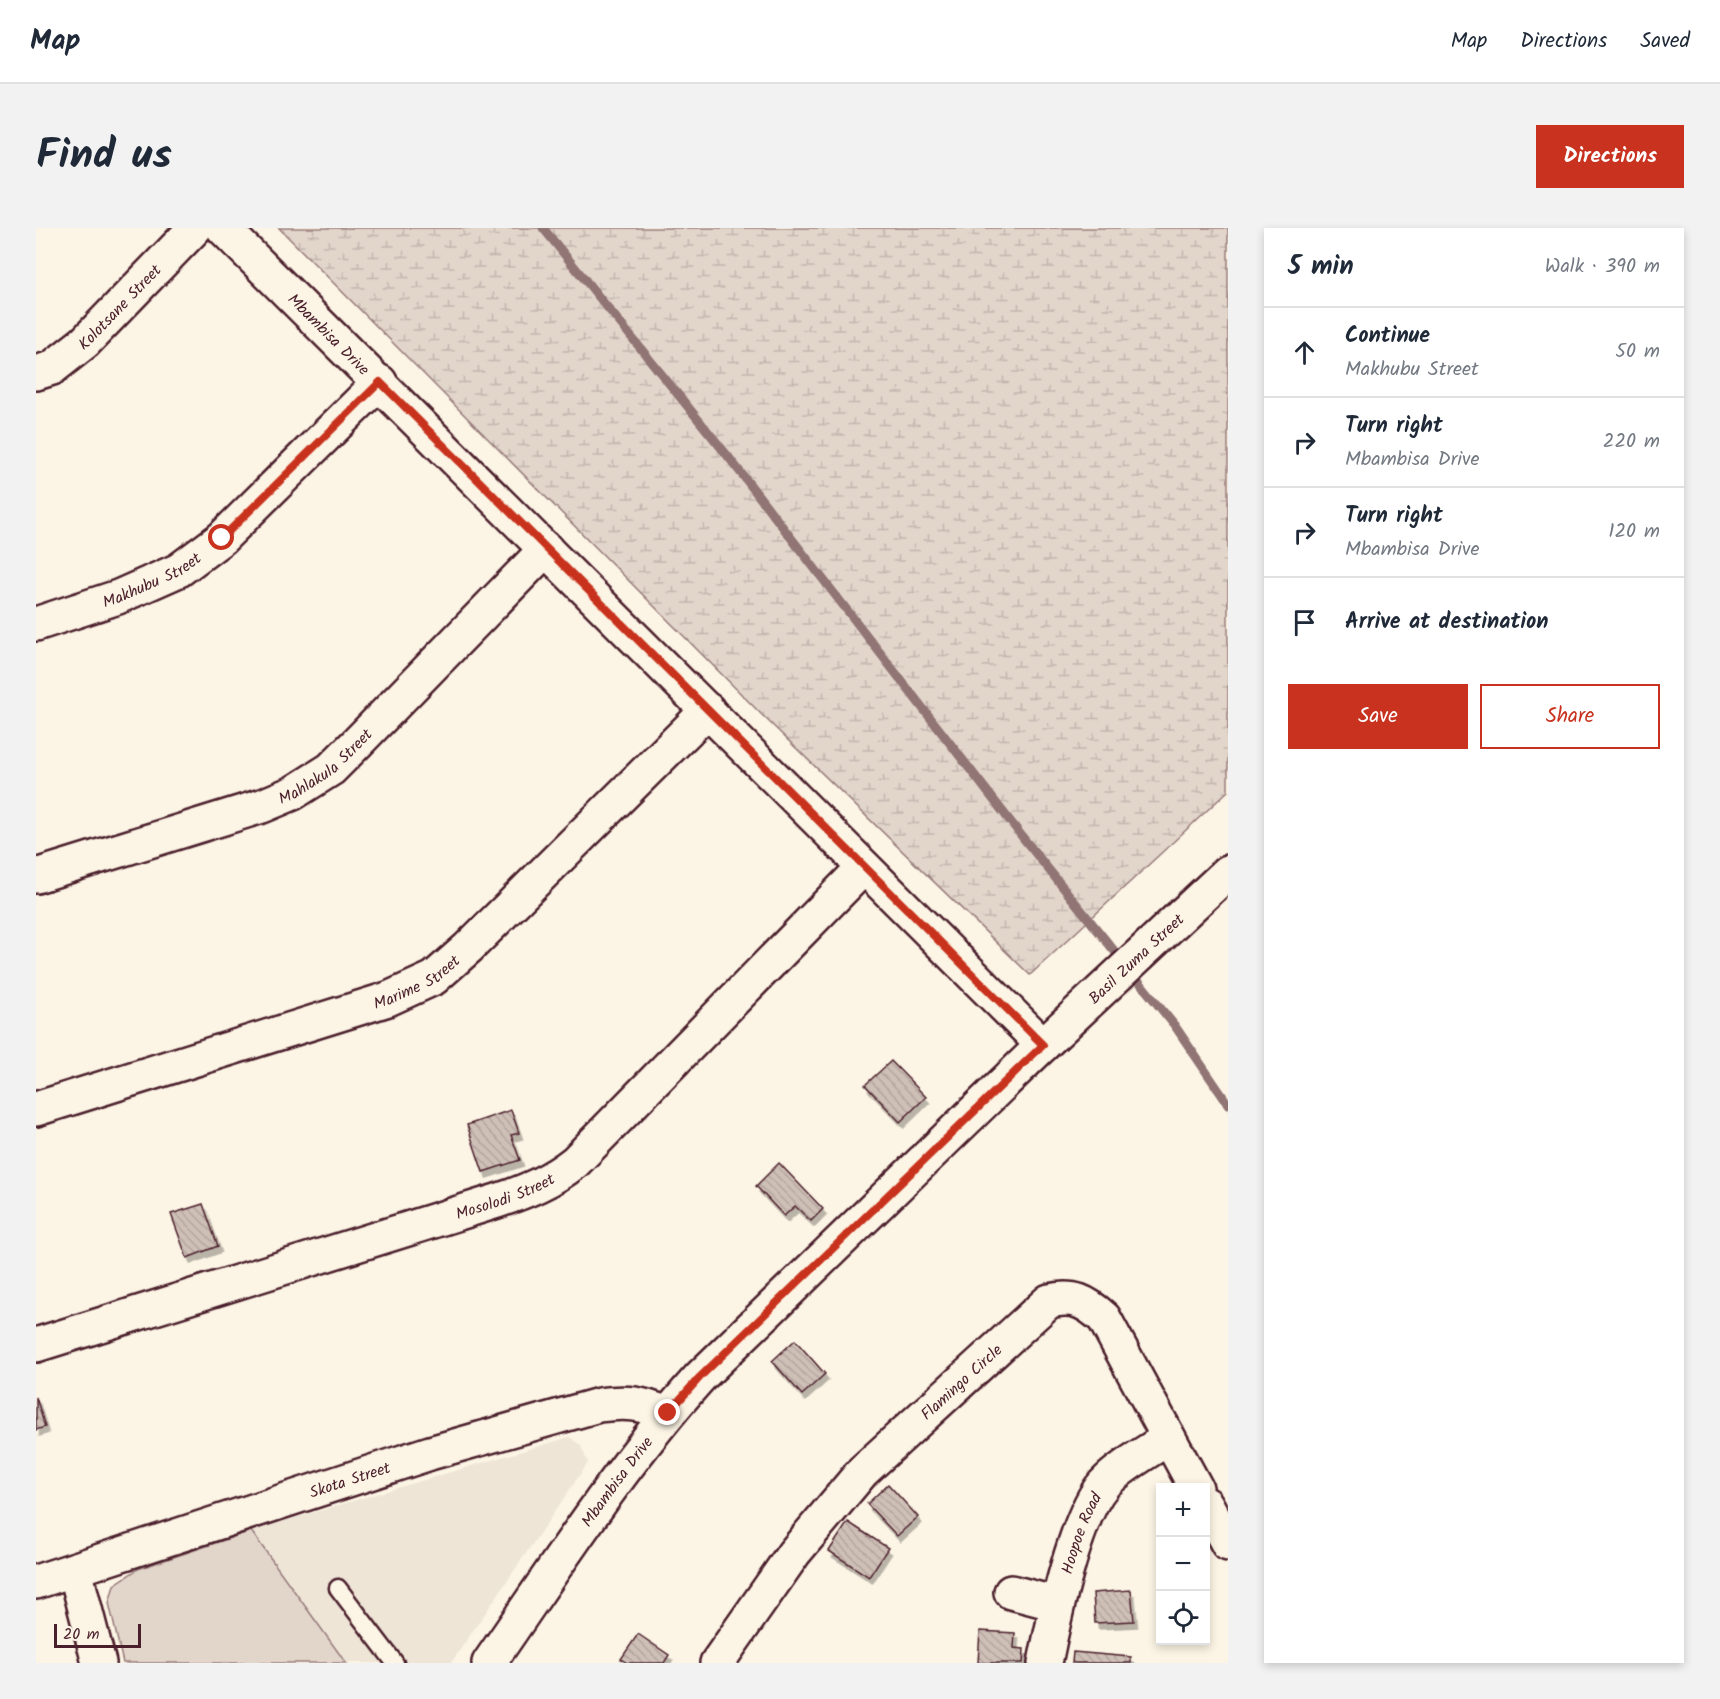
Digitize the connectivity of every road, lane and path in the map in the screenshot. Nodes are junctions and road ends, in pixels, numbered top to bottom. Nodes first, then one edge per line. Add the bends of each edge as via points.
1 (195, 228) edge
2 (223, 228) edge
3 (36, 373) edge
4 (380, 382) junction
5 (546, 549) junction
6 (36, 624) edge
7 (708, 710) junction
8 (864, 867) junction
9 (1228, 872) edge
10 (36, 876) edge
11 (1043, 1045) junction
12 (36, 1109) edge
13 (36, 1345) edge
14 (668, 1413) junction
15 (1168, 1438) junction
16 (1193, 1483) edge
17 (1210, 1511) edge
18 (1228, 1544) edge
19 (75, 1570) junction
20 (36, 1582) edge
21 (338, 1588) dead end
22 (1011, 1592) dead end
23 (1057, 1604) junction
24 (99, 1663) edge
25 (395, 1663) edge
26 (489, 1663) edge
27 (717, 1663) edge
28 (1045, 1663) edge

1 - 3 street, Kolotsane Street via 85,342 52,368
2 - 4 street, Mbambisa Drive
4 - 5 street, Mbambisa Drive
4 - 6 street, Makhubu Street via 222,538 179,570 118,597
5 - 7 street, Mbambisa Drive
5 - 10 street, Mahlakula Street via 337,762 311,783 262,806
7 - 8 street, Mbambisa Drive
7 - 12 street, Marime Street via 434,978 388,999
8 - 11 street, Mbambisa Drive
8 - 13 street, Mosolodi Street via 555,1178 497,1201
9 - 11 street, Basil Zuma Street
11 - 14 street, Mbambisa Drive via 708,1369
14 - 19 street, Skota Street via 625,1401 599,1405 430,1454
14 - 26 street, Mbambisa Drive via 619,1475
15 - 16 street, Flamingo Circle
15 - 23 street, Hoopoe Road via 1106,1482 1096,1495
15 - 27 street, Flamingo Circle via 1104,1318 1075,1298 1049,1301 863,1471 794,1553
17 - 18 street
19 - 20 street, Skota Street
19 - 24 street
21 - 25 lane
22 - 23 street
23 - 28 street, Hoopoe Road

